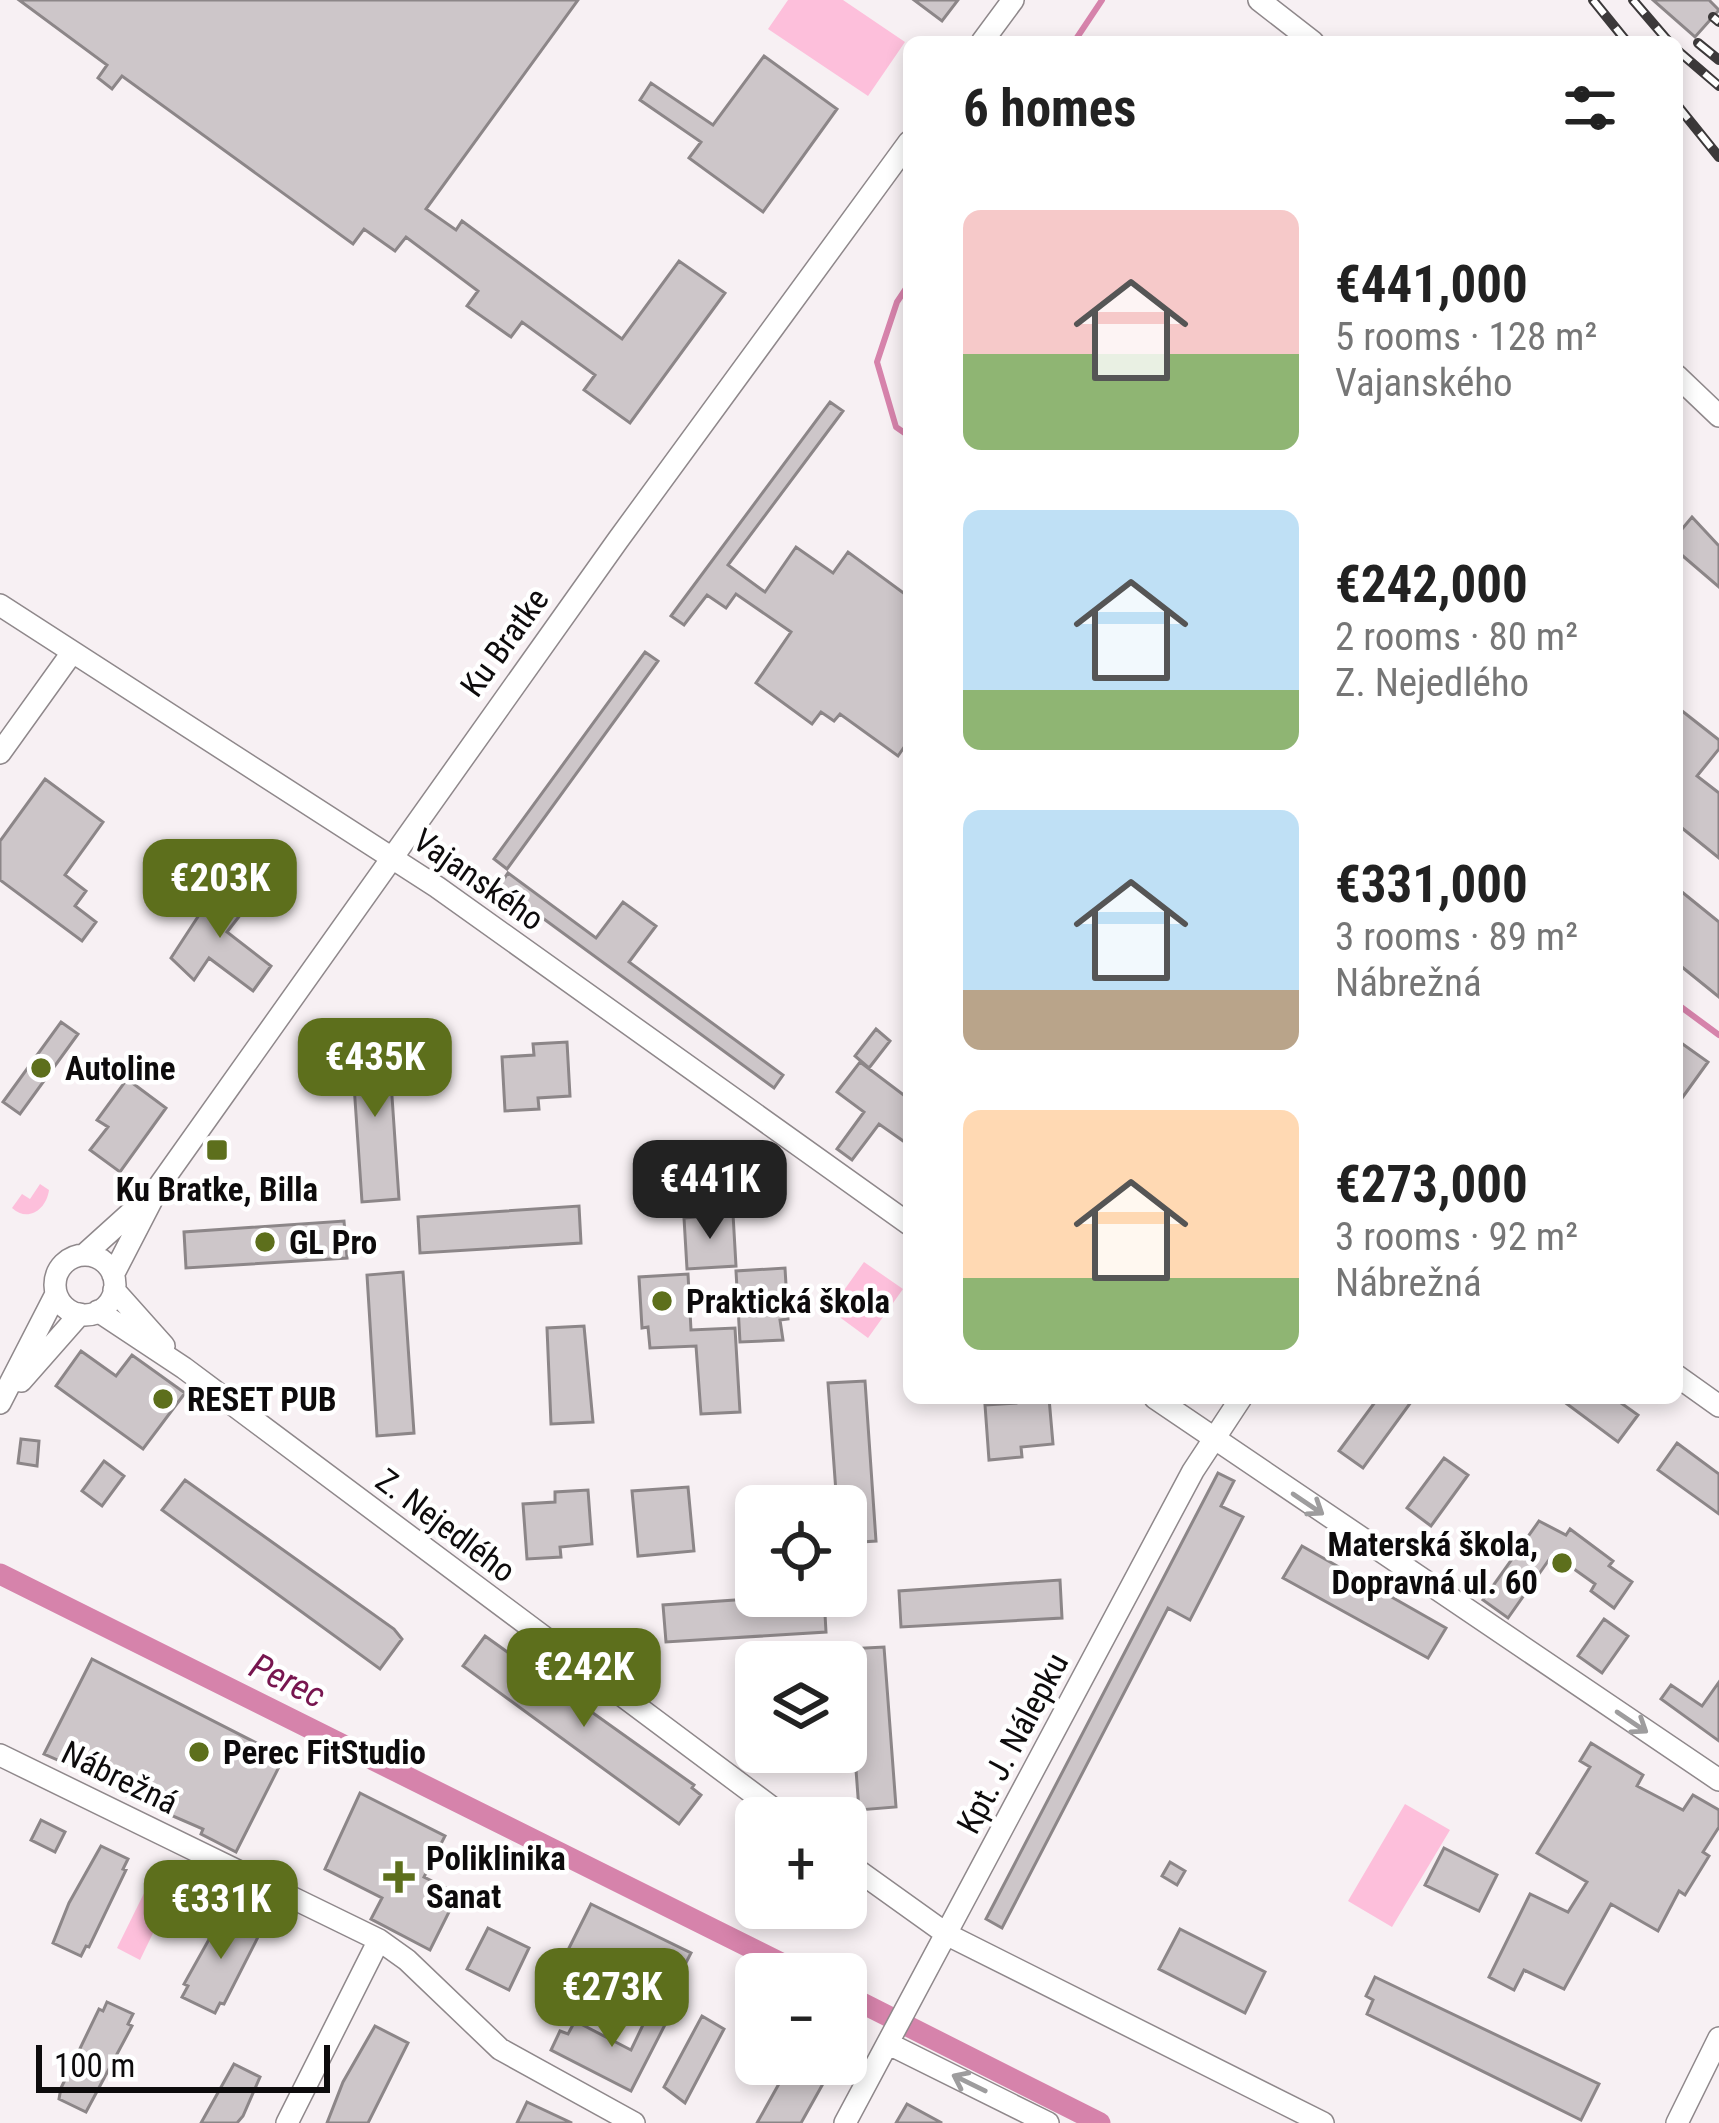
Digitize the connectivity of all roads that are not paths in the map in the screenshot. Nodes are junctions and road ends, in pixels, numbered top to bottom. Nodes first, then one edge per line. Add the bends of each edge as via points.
1 (1013, 0) edge
2 (1259, 0) edge
3 (986, 36) edge
4 (1305, 36) edge
5 (903, 150) edge
6 (1683, 382) edge
7 (1719, 416) edge
8 (0, 605) edge
9 (71, 654) junction
10 (0, 752) edge
11 (391, 858) junction
12 (159, 1186) junction
13 (903, 1220) edge
14 (84, 1255) junction
15 (113, 1283) junction
16 (56, 1294) junction
17 (89, 1312) junction
18 (184, 1368) junction
19 (1683, 1380) edge
20 (0, 1404) edge
21 (1163, 1404) edge
22 (1237, 1404) edge
23 (1719, 1406) edge
24 (1211, 1439) junction
25 (0, 1755) edge
26 (1719, 1780) edge
27 (758, 1797) edge
28 (867, 1877) edge
29 (948, 1935) junction
30 (379, 1940) junction
31 (1719, 2038) edge
32 (892, 2039) junction
33 (287, 2123) edge
34 (634, 2123) edge
35 (845, 2123) edge
36 (1048, 2123) edge
37 (1323, 2123) edge
38 (1676, 2123) edge

1 - 3 street
2 - 4 street
5 - 11 street, Ku Bratke
6 - 7 street
8 - 9 street, Vajanského
9 - 10 street
9 - 11 street, Vajanského
11 - 12 street, Ku Bratke
11 - 13 street, Vajanského
12 - 14 street, Ku Bratke
12 - 15 street, Ku Bratke
14 - 15 street via 102,1261
14 - 16 street via 61,1266
15 - 17 street
15 - 18 street, Z. Nejedlého
16 - 17 street via 65,1307
16 - 20 street
17 - 18 street, Z. Nejedlého
17 - 20 street
18 - 27 street, Z. Nejedlého
19 - 23 street
21 - 24 street
22 - 24 street, Kpt. J. Nálepku
24 -> 26 street
24 - 29 street, Kpt. J. Nálepku
25 - 30 street, Nábrežná
28 - 29 street
29 - 32 street, Kpt. J. Nálepku
29 - 37 street
30 - 33 street
30 - 34 street, Nábrežná via 500,2049
31 - 38 street
32 - 35 street, Kpt. J. Nálepku
36 -> 32 street

